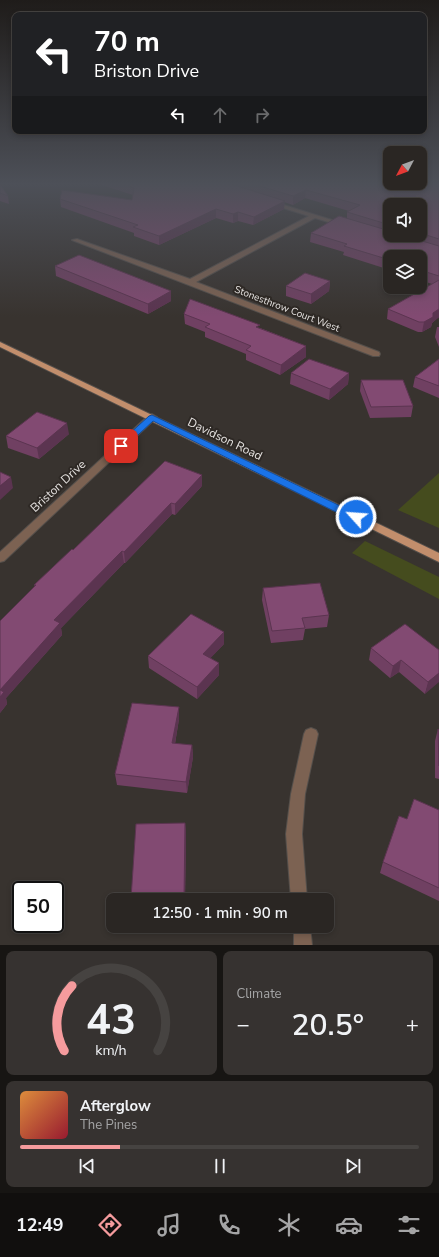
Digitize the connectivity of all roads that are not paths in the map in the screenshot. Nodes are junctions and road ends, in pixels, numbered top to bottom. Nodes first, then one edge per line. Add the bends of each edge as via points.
1 (291, 228) edge
2 (75, 240) dead end
3 (190, 282) junction
4 (0, 344) edge
5 (376, 354) dead end
6 (152, 418) junction
7 (0, 558) edge
8 (439, 558) edge
9 (311, 734) dead end
10 (299, 893) edge
11 (302, 933) edge
12 (303, 945) edge

1 - 3 street
2 - 3 street, Stonesthrow Court West
3 - 5 street, Stonesthrow Court West
4 - 6 main road, Davidson Road
6 - 7 street, Briston Drive
6 - 8 main road, Davidson Road
9 - 10 street via 298,794 294,834
11 - 12 street

